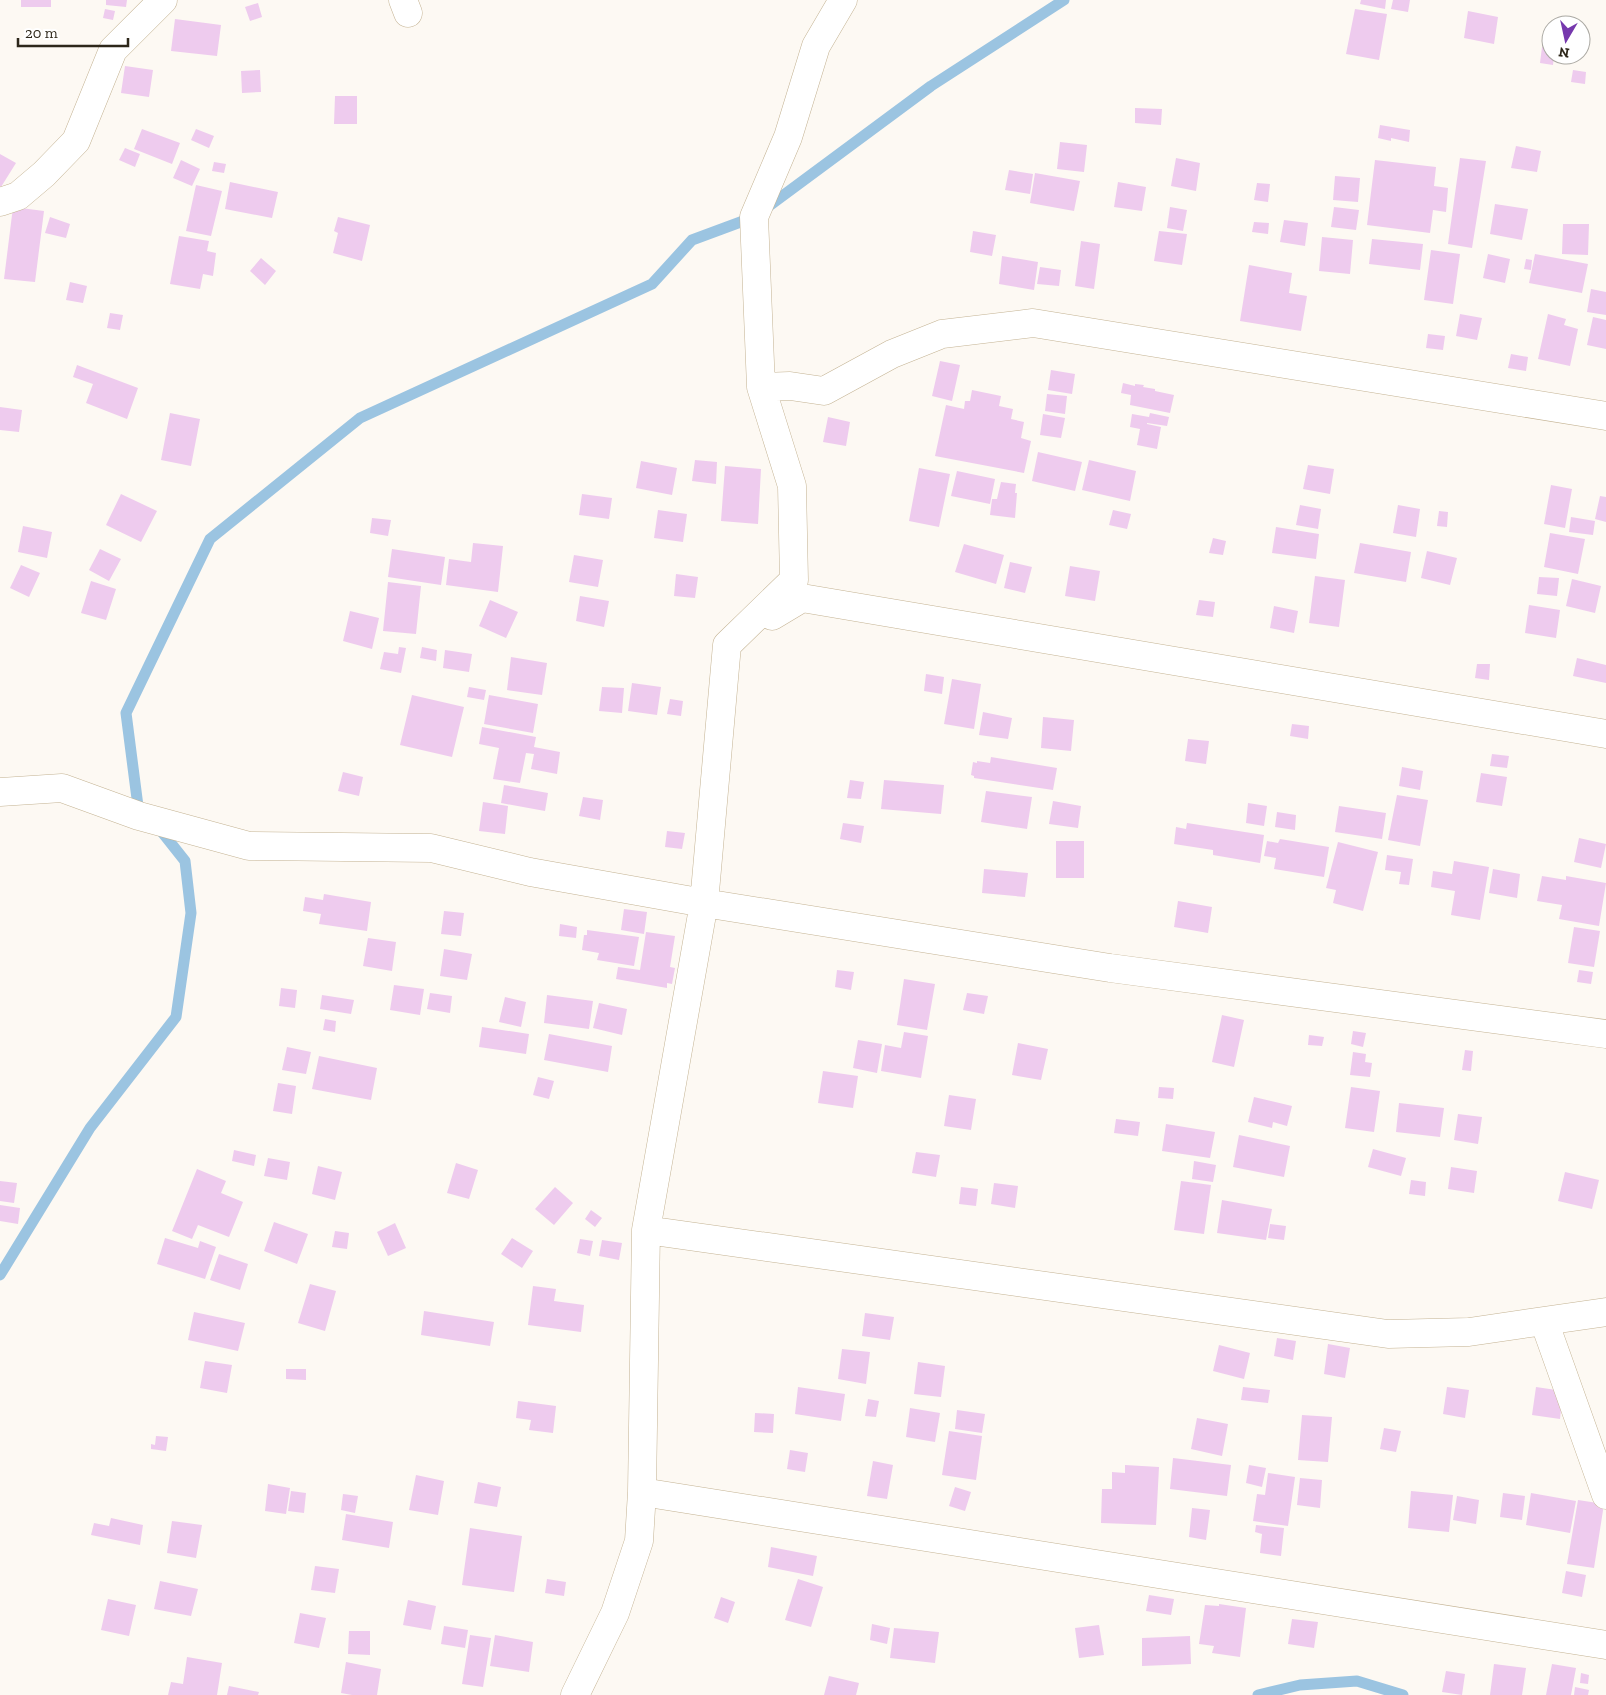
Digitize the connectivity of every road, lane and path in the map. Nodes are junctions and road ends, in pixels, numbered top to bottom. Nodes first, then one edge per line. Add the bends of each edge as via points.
1 (163, 0) edge
2 (843, 0) edge
3 (0, 202) edge
4 (761, 387) junction
5 (1606, 416) edge
6 (727, 645) junction
7 (1606, 734) edge
8 (0, 792) edge
9 (704, 903) junction
10 (1606, 1034) edge
11 (646, 1230) junction
12 (1606, 1312) edge
13 (1544, 1321) junction
14 (642, 1492) junction
15 (1606, 1495) edge
16 (1606, 1645) edge
17 (575, 1695) edge

1 - 3 street via 113,50 76,141 18,196
2 - 4 street via 816,46 788,137 754,217
4 - 5 street via 790,386 824,391 892,354 942,334 1033,323
4 - 6 street via 792,486 794,580
6 - 7 street via 802,598
6 - 9 street
8 - 9 street via 62,788 139,816 249,846 431,848 530,872
9 - 10 street via 1110,968
9 - 11 street
11 - 13 street via 1388,1334 1470,1332
11 - 14 street
12 - 13 street
13 - 15 street
14 - 16 street
14 - 17 street via 638,1541 615,1613

